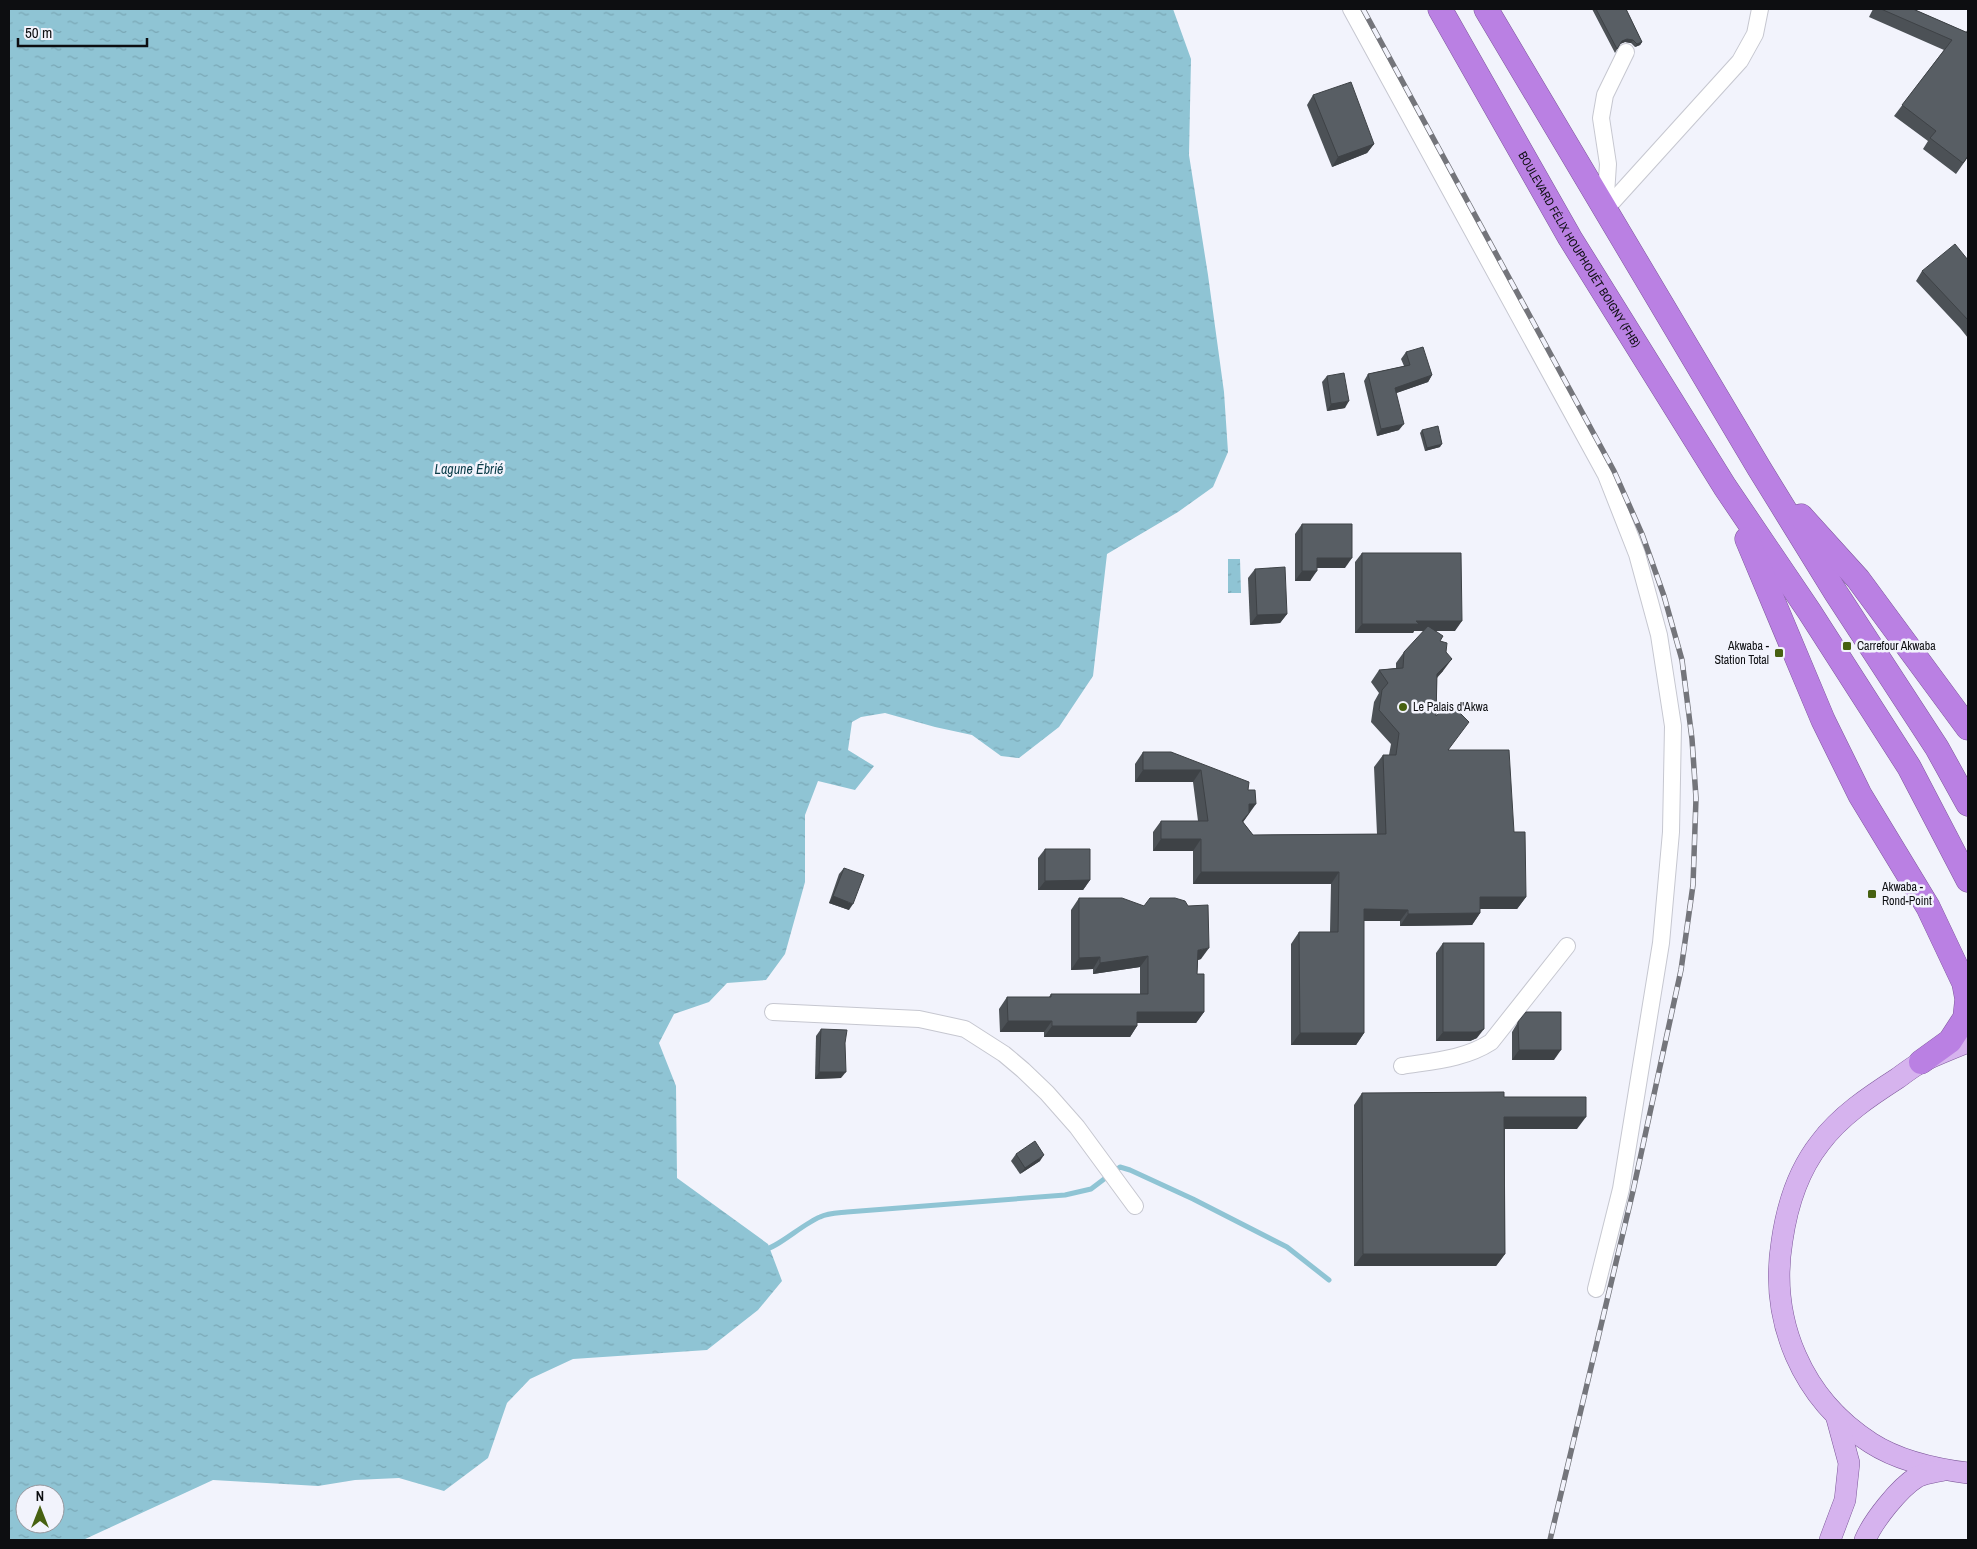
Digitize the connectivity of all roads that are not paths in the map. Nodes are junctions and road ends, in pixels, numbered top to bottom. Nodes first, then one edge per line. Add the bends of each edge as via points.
1 (1351, 9) edge
2 (1440, 9) edge
3 (1486, 9) edge
4 (1760, 9) edge
5 (1626, 52) dead end
6 (1605, 210) junction
7 (1758, 468) junction
8 (1725, 487) junction
9 (1968, 728) edge
10 (1968, 804) edge
11 (1968, 880) edge
12 (1567, 946) dead end
13 (773, 1012) dead end
14 (1968, 1042) edge
15 (1921, 1062) junction
16 (1402, 1066) dead end
17 (1135, 1206) dead end
18 (1596, 1289) dead end
19 (1836, 1415) junction
20 (1944, 1470) junction
21 (1968, 1473) edge
22 (1830, 1540) edge
23 (1865, 1540) edge

1 - 18 street via 1606,475 1637,554 1659,635 1673,726 1671,832 1661,943 1621,1189
2 - 8 highway, BOULEVARD FÉLIX HOUPHOUËT BOIGNY (FHB) via 1570,238
3 - 6 highway
4 - 6 street via 1754,34 1740,61
5 - 6 street via 1605,95 1601,118 1608,164
6 - 7 highway
7 - 9 highway via 1858,579
7 - 10 highway via 1938,748
8 - 11 highway via 1909,767
8 - 15 highway via 1823,720 1860,795 1928,907 1964,983 1967,999 1965,1018 1950,1041
12 - 16 street via 1492,1042 1478,1051 1457,1057
13 - 17 street via 919,1019 965,1029 1023,1070 1077,1126
14 - 15 main road
15 - 19 main road via 1872,1095 1819,1144 1801,1172 1784,1225 1779,1286 1787,1335 1813,1388
19 - 20 main road via 1873,1444 1909,1460
19 - 22 main road via 1849,1464 1846,1500
20 - 21 main road
20 - 23 main road via 1917,1478 1900,1492

